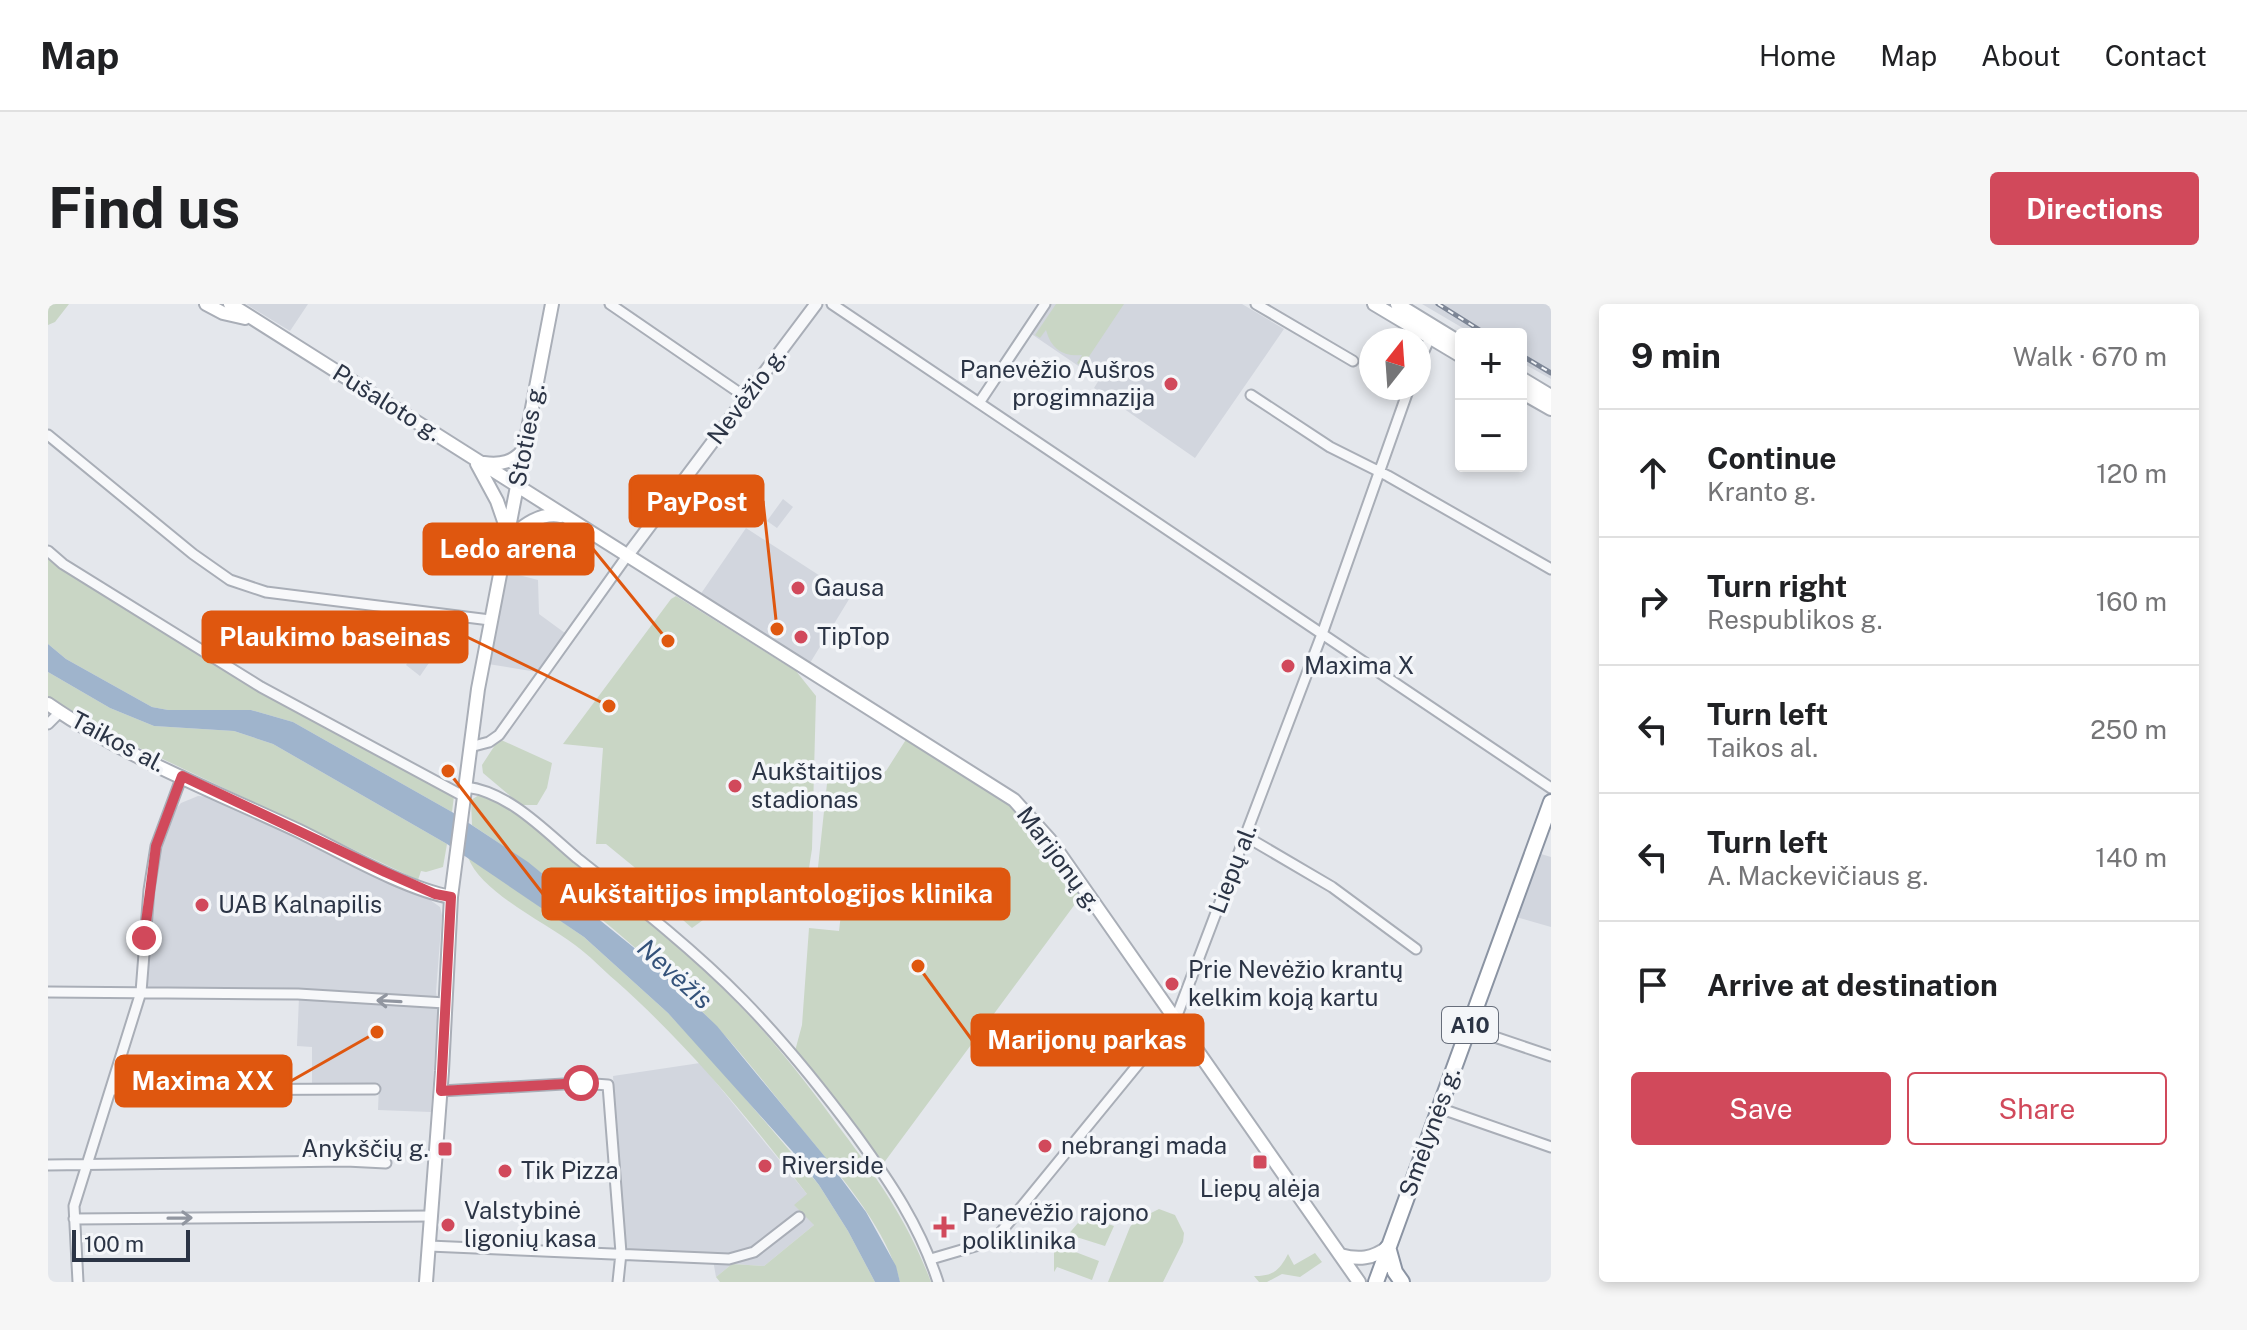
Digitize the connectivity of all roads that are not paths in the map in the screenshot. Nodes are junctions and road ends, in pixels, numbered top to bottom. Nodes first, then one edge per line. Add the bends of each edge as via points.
1 (206, 304) edge
2 (230, 304) edge
3 (552, 304) edge
4 (610, 304) edge
5 (816, 304) edge
6 (832, 304) edge
7 (1045, 304) edge
8 (1256, 304) edge
9 (1374, 304) edge
10 (1397, 304) edge
11 (256, 321) junction
12 (1432, 332) junction
13 (1455, 341) edge
14 (1455, 351) edge
15 (1353, 361) dead end
16 (1527, 382) edge
17 (1251, 395) dead end
18 (1527, 395) edge
19 (1551, 396) edge
20 (747, 398) junction
21 (1405, 400) edge
22 (979, 403) junction
23 (1551, 409) edge
24 (48, 435) edge
25 (525, 446) junction
26 (476, 461) junction
27 (1380, 471) junction
28 (517, 486) junction
29 (564, 517) junction
30 (506, 536) junction
31 (48, 551) edge
32 (627, 556) junction
33 (1551, 569) edge
34 (490, 620) junction
35 (1322, 634) junction
36 (48, 704) edge
37 (60, 712) junction
38 (48, 724) edge
39 (470, 747) junction
40 (182, 776) junction
41 (1551, 788) edge
42 (466, 792) junction
43 (1551, 802) edge
44 (1245, 836) junction
45 (451, 897) junction
46 (1416, 949) dead end
47 (48, 992) edge
48 (141, 992) junction
49 (445, 1003) junction
50 (1176, 1018) junction
51 (1468, 1028) junction
52 (1551, 1056) edge
53 (375, 1089) dead end
54 (112, 1090) junction
55 (441, 1091) junction
56 (1439, 1108) junction
57 (1551, 1147) edge
58 (386, 1163) dead end
59 (88, 1164) junction
60 (48, 1165) edge
61 (431, 1216) junction
62 (799, 1217) dead end
63 (74, 1219) junction
64 (429, 1246) junction
65 (1388, 1247) junction
66 (621, 1253) junction
67 (1340, 1255) junction
68 (931, 1259) junction
69 (78, 1282) edge
70 (426, 1282) edge
71 (618, 1282) edge
72 (938, 1282) edge
73 (1359, 1282) edge
74 (1376, 1282) edge
75 (1402, 1282) edge

1 - 11 main road, Pušaloto g.
2 - 11 main road, Pušaloto g.
3 - 25 main road, Stoties g.
4 - 20 street
5 - 20 street, Nevėžio g.
6 - 22 street
7 - 22 street
8 - 15 street
9 - 12 main road
10 - 12 main road
11 - 26 main road, Pušaloto g.
12 - 13 main road
12 - 14 main road
16 - 19 main road
17 - 27 street via 1330,447
18 - 23 main road
20 - 32 street, Nevėžio g.
21 - 27 street, Liepų al.
22 - 35 street
24 - 34 street via 230,580 266,592
25 - 26 main road via 506,463
25 - 28 main road, Stoties g.
26 - 28 main road, Pušaloto g.
26 - 30 main road via 497,501
27 - 33 street
27 - 35 street, Liepų al.
28 - 29 main road, Marijonų g.
28 - 30 main road, Stoties g.
29 - 30 main road via 535,519
29 - 32 main road, Marijonų g.
30 - 34 main road, Stoties g.
31 - 42 street via 261,687
32 - 39 street, Nevėžio g. via 499,735
32 - 50 main road, Marijonų g. via 1014,800 1050,840
34 - 39 main road, Stoties g.
35 - 41 street
35 - 44 street, Liepų al.
36 - 37 main road, Taikos al.
37 - 38 street
37 - 40 main road, Taikos al.
39 - 42 main road, Stoties g.
40 - 45 main road, Taikos al. via 385,872
40 - 48 street via 156,846
42 - 45 main road, Stoties g.
42 - 68 street via 495,794 515,808 632,901 741,999 832,1103 880,1168 906,1206
43 - 51 highway, Smėlynės g. / A10
44 - 46 street via 1332,887
44 - 50 street, Liepų al.
45 - 49 main road, Stoties g.
47 - 48 street
49 -> 48 street
48 - 54 street
49 - 55 main road, Stoties g.
50 - 67 main road, Marijonų g.
50 - 68 street, Liepų al. via 996,1238
51 - 52 street
51 - 56 highway, Smėlynės g. / A10
53 - 54 street
54 - 59 street
55 - 61 main road, Stoties g.
55 - 66 street via 608,1085
56 - 57 street
56 - 65 highway, Smėlynės g. / A10
58 - 59 street
59 - 60 street
59 - 63 street
63 -> 61 street
61 - 64 main road, Stoties g.
62 - 66 street via 743,1257
63 - 69 street
64 - 66 street
64 - 70 main road, Stoties g.
65 - 67 main road via 1363,1259
65 - 74 highway, Smėlynės g. / A10
65 - 75 highway
66 - 71 street
67 - 73 main road, Marijonų g.
68 - 72 street

